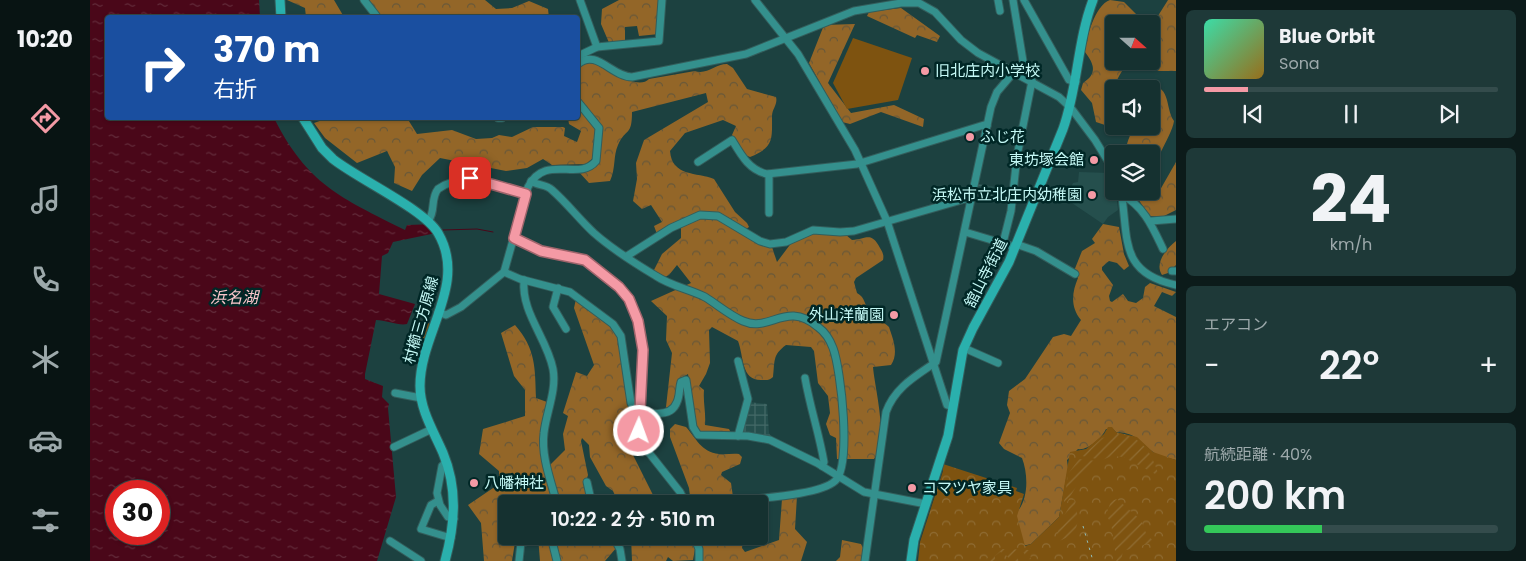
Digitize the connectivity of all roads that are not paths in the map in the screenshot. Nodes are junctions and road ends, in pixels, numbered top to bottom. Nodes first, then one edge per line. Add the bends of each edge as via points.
1 (280, 0) edge
2 (364, 0) edge
3 (580, 0) edge
4 (662, 0) edge
5 (755, 0) edge
6 (998, 0) edge
7 (1013, 0) edge
8 (1024, 0) edge
9 (1093, 0) edge
10 (923, 1) edge
11 (1000, 11) dead end
12 (281, 15) edge
13 (376, 15) edge
14 (785, 38) junction
15 (597, 47) junction
16 (582, 56) edge
17 (1014, 72) junction
18 (1022, 76) junction
19 (1032, 81) junction
20 (1076, 82) junction
21 (580, 104) edge
22 (1071, 108) junction
23 (304, 120) edge
24 (987, 126) junction
25 (1105, 156) edge
26 (698, 162) dead end
27 (860, 163) junction
28 (769, 174) junction
29 (531, 181) junction
30 (526, 194) junction
31 (972, 197) junction
32 (1122, 200) edge
33 (1130, 200) edge
34 (769, 213) dead end
35 (1176, 219) edge
36 (428, 221) junction
37 (887, 221) junction
38 (1151, 221) junction
39 (965, 232) junction
40 (514, 238) junction
41 (1003, 243) junction
42 (1016, 246) junction
43 (1163, 249) dead end
44 (627, 256) junction
45 (504, 272) junction
46 (1075, 274) dead end
47 (524, 280) junction
48 (1176, 285) edge
49 (558, 288) junction
50 (438, 312) junction
51 (566, 330) dead end
52 (964, 348) junction
53 (738, 361) dead end
54 (998, 363) dead end
55 (934, 364) junction
56 (805, 378) dead end
57 (395, 393) dead end
58 (421, 398) junction
59 (953, 407) junction
60 (639, 410) junction
61 (432, 429) junction
62 (738, 436) junction
63 (394, 447) dead end
64 (446, 462) junction
65 (822, 466) junction
66 (839, 477) junction
67 (588, 482) dead end
68 (555, 495) edge
69 (590, 495) edge
70 (680, 495) edge
71 (874, 495) junction
72 (768, 497) edge
73 (438, 501) junction
74 (926, 504) junction
75 (454, 518) junction
76 (451, 538) junction
77 (390, 541) dead end
78 (521, 545) edge
79 (553, 545) edge
80 (618, 545) edge
81 (698, 545) edge
82 (421, 561) edge
83 (445, 561) edge
84 (519, 561) edge
85 (556, 561) edge
86 (622, 561) edge
87 (699, 561) edge
88 (865, 561) edge
89 (911, 561) edge

1 - 12 main road
2 - 13 street
3 - 15 street
4 - 15 street via 659,42
5 - 14 street
6 - 11 street
7 - 18 street via 1024,67
8 - 20 street via 1069,80
9 - 20 main road, 舘山寺街道 via 1082,34
10 - 14 street via 854,11
10 - 17 street via 972,49
14 - 16 street via 739,56 632,77
14 - 27 street via 801,58
15 - 16 street
17 - 18 street
17 - 24 street via 997,92
18 - 19 street
19 - 22 street via 1054,93
19 - 41 street
20 - 22 main road, 舘山寺街道
21 - 29 street via 598,128 596,161 587,167 547,170
22 - 25 street
22 - 42 main road, 舘山寺街道
23 - 36 main road, 村櫛三方原線 via 333,159
24 - 27 street
24 - 31 street
26 - 28 street via 732,140 745,161 758,171
27 - 28 street
27 - 37 street
28 - 34 street
29 - 30 street
29 - 44 street via 551,189 598,236
30 - 36 street via 467,179 438,189
30 - 40 street
31 - 37 street
31 - 39 street
32 - 48 street via 1131,258 1145,273
33 - 38 street
35 - 38 street
36 - 50 main road, 村櫛三方原線 via 437,231 447,253 449,271
37 - 44 street via 847,232 812,230 775,244 760,241 718,216 700,215 671,228
37 - 55 street
38 - 43 street
39 - 41 street
39 - 55 street
40 - 45 street
40 - 60 street via 541,251 585,260 624,293 636,313 642,340
41 - 42 street
42 - 46 street via 1037,252
42 - 52 main road, 舘山寺街道
44 - 66 street via 660,278 704,297 742,321 760,324 784,316 798,316 823,331 834,350 842,394 844,445
45 - 47 street
45 - 50 street via 461,307 446,314
47 - 49 street
47 - 68 street via 532,319 554,375 543,440
49 - 51 street via 553,307
49 - 60 street via 573,294 619,331 631,404
50 - 58 main road, 村櫛三方原線 via 424,356
52 - 54 street
52 - 59 main road, 舘山寺街道
53 - 62 street via 748,399
55 - 59 street via 947,404
55 - 71 street via 905,384 888,406
56 - 65 street via 811,412 820,435
57 - 58 street
58 - 61 main road, 村櫛三方原線
59 - 74 main road, 舘山寺街道 via 946,442
60 - 62 street via 662,414 670,412 677,403 681,382 686,380 695,433 704,437
60 - 70 street via 643,444
61 - 63 street
61 - 64 main road, 村櫛三方原線
62 - 65 street via 776,442
64 - 73 street via 438,484
64 - 75 main road, 村櫛三方原線 via 452,486
65 - 66 street
66 - 71 street
66 - 72 street via 822,490
67 - 69 street
71 - 74 street
71 - 88 street
73 - 75 street via 448,517
73 - 76 street via 431,505 421,529
74 - 89 main road, 舘山寺街道 via 912,546
75 - 76 main road, 村櫛三方原線
76 - 83 main road, 村櫛三方原線
77 - 82 street
78 - 84 street
79 - 85 street
80 - 86 street
81 - 87 street

